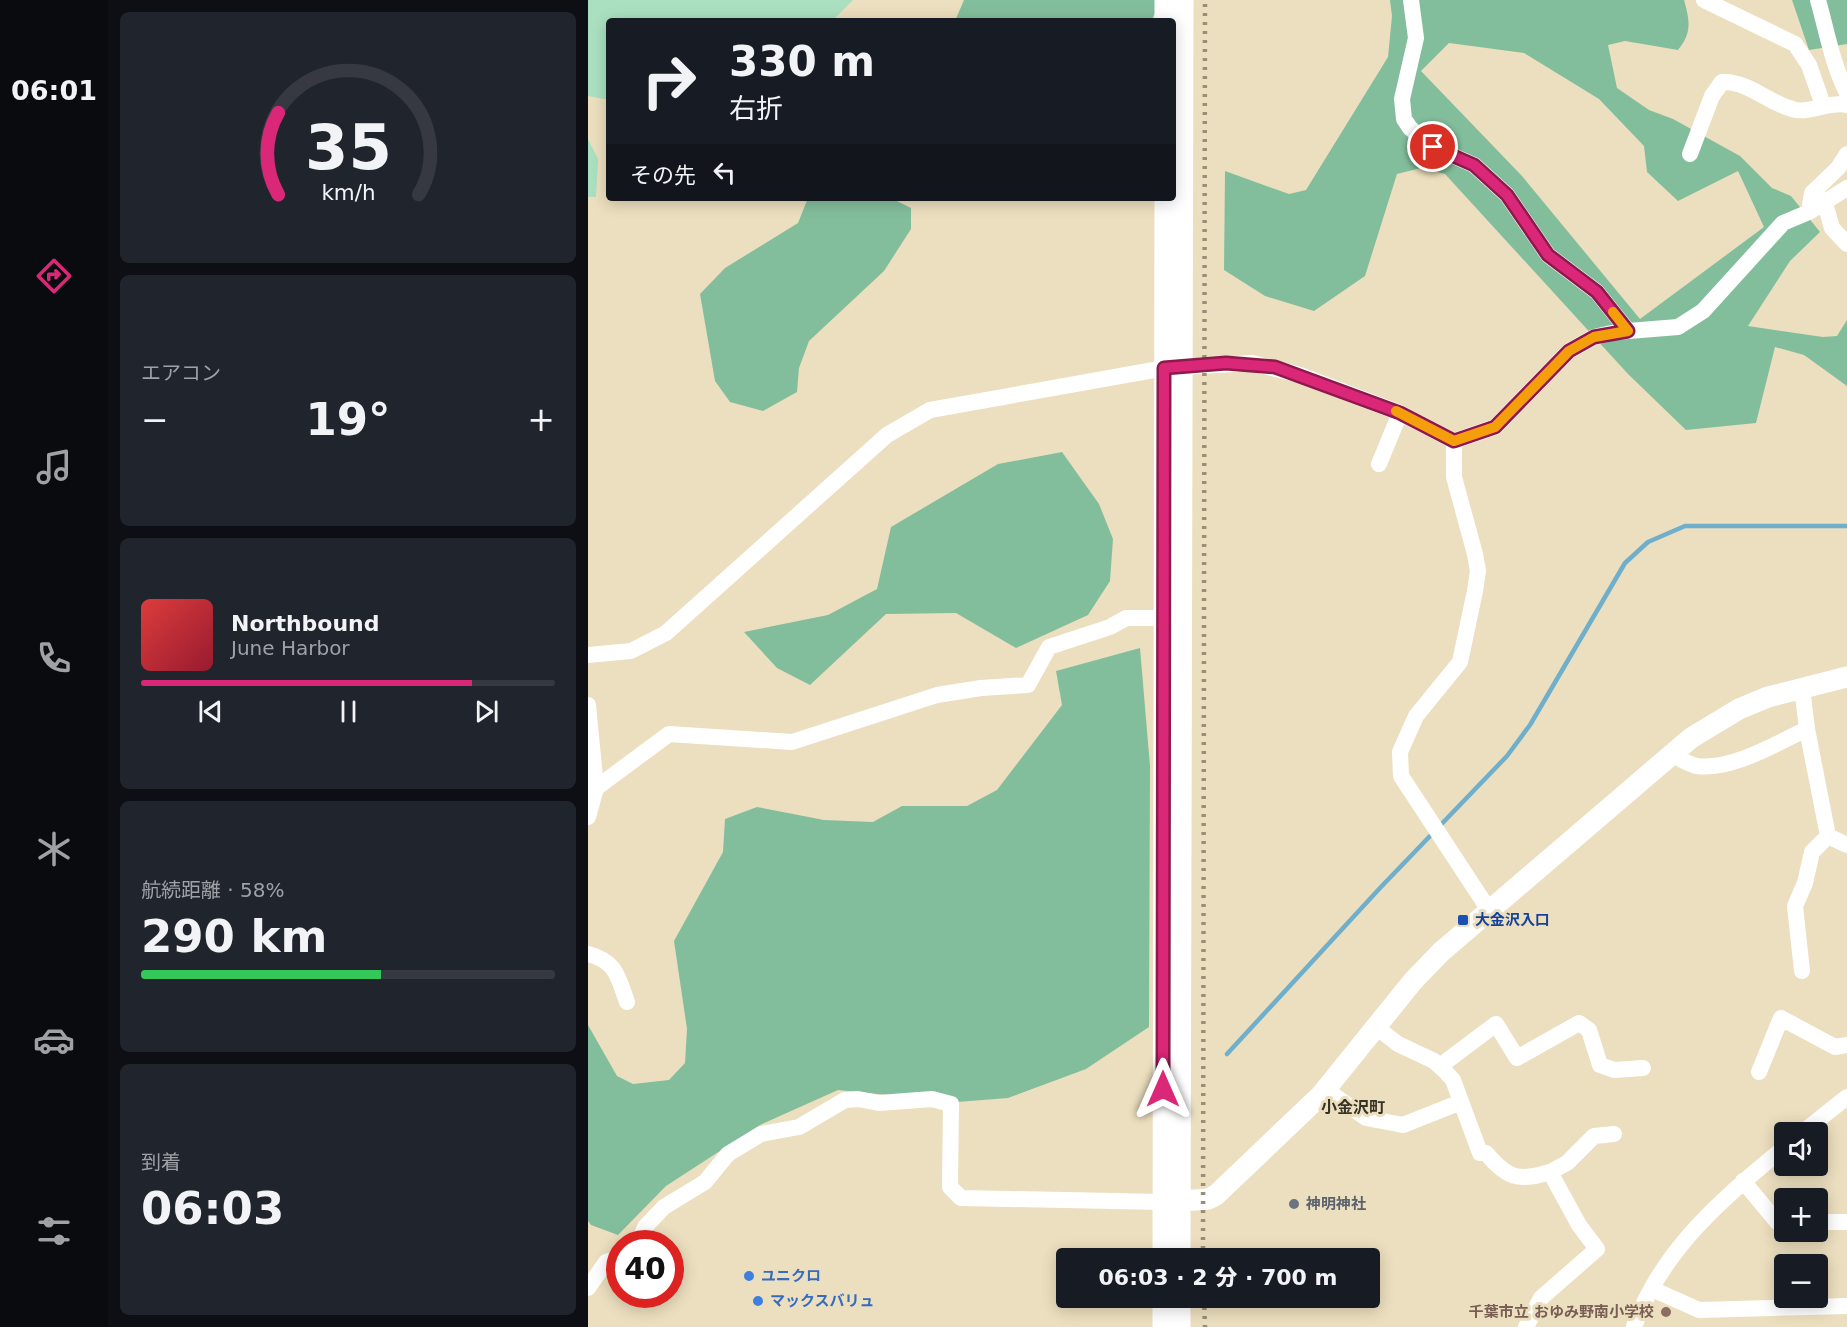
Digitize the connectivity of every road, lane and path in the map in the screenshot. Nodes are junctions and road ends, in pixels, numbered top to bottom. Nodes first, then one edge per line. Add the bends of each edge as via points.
1 (1165, 0) edge
2 (1183, 0) edge
3 (1411, 0) edge
4 (1704, 0) edge
5 (1818, 0) edge
6 (1165, 18) edge
7 (1847, 93) edge
8 (1823, 105) junction
9 (1847, 105) edge
10 (1690, 154) dead end
11 (1847, 154) edge
12 (1847, 188) edge
13 (1824, 200) junction
14 (1165, 201) edge
15 (1809, 212) junction
16 (1847, 244) edge
17 (1628, 331) junction
18 (1174, 367) junction
19 (1400, 413) junction
20 (1454, 441) junction
21 (1380, 464) dead end
22 (1164, 618) junction
23 (588, 655) edge
24 (1847, 677) edge
25 (1802, 688) junction
26 (588, 705) edge
27 (1807, 729) junction
28 (1671, 754) junction
29 (596, 788) junction
30 (588, 817) edge
31 (1828, 836) junction
32 (1847, 845) edge
33 (1489, 910) junction
34 (588, 954) edge
35 (1802, 971) dead end
36 (627, 1002) dead end
37 (1376, 1027) junction
38 (1847, 1045) edge
39 (1440, 1066) junction
40 (1643, 1068) dead end
41 (1759, 1072) dead end
42 (1325, 1089) junction
43 (1846, 1099) edge
44 (1461, 1102) junction
45 (1816, 1122) edge
46 (1614, 1134) dead end
47 (1774, 1156) edge
48 (1550, 1172) junction
49 (1743, 1181) junction
50 (1172, 1202) junction
51 (1774, 1218) edge
52 (1828, 1222) edge
53 (1847, 1222) edge
54 (644, 1230) edge
55 (1165, 1248) edge
56 (1179, 1248) edge
57 (606, 1262) edge
58 (588, 1288) edge
59 (1652, 1289) junction
60 (1847, 1306) edge
61 (1163, 1308) edge
62 (1180, 1308) edge
63 (1163, 1327) edge
64 (1180, 1327) edge
65 (1526, 1327) edge
66 (1634, 1327) edge

1 - 6 street
2 - 18 street
3 - 17 street via 1416,38 1402,99 1404,119 1433,147 1474,165 1507,195 1548,255 1597,292
4 - 8 street via 1795,44 1809,65
5 - 7 street via 1831,58
8 - 9 street
8 - 10 street via 1797,110 1734,82 1722,82 1712,96
11 - 15 street via 1812,193
12 - 13 street
13 - 15 street
13 - 16 street via 1832,228
14 - 18 street
15 - 17 street via 1783,223 1695,316 1678,327
17 - 20 street via 1594,337 1569,351 1495,427
18 - 19 street via 1252,363 1275,367
18 - 22 street
18 - 23 street via 930,410 887,435 666,633 631,651
18 - 50 street
19 - 20 street
19 - 21 street
20 - 33 street via 1454,477 1478,571 1475,591 1461,662 1416,716 1400,752 1401,776
22 - 29 street via 1126,618 1049,647 1028,685 937,695 792,742 669,734
22 - 50 street
24 - 25 street
25 - 27 street
25 - 28 street via 1728,714
26 - 29 street
27 - 28 street via 1743,758 1719,764 1696,766
27 - 31 street
28 - 33 street
29 - 30 street
31 - 32 street
31 - 35 street via 1812,852 1795,906
33 - 37 street via 1413,981
34 - 36 street via 605,958 617,975
37 - 39 street via 1398,1044
37 - 42 street
38 - 41 street via 1835,1047 1781,1018
39 - 40 street via 1496,1024 1517,1058 1579,1023 1589,1029 1600,1065 1614,1070
39 - 44 street via 1453,1080
42 - 44 street via 1366,1118 1403,1125
42 - 50 street via 1216,1195
43 - 45 street
44 - 48 street via 1480,1153 1486,1153 1501,1171 1514,1177
46 - 48 street via 1594,1136 1567,1163
47 - 49 street
48 - 65 street via 1597,1249 1541,1298
49 - 51 street
49 - 59 street via 1686,1237
50 - 54 street via 961,1198 950,1187 951,1104 932,1100 879,1103 852,1099 799,1127 761,1134 728,1154 705,1182 664,1207
50 - 55 street
50 - 56 street
52 - 53 street
57 - 58 street
59 - 60 street via 1699,1310
59 - 66 street
61 - 63 street
62 - 64 street

